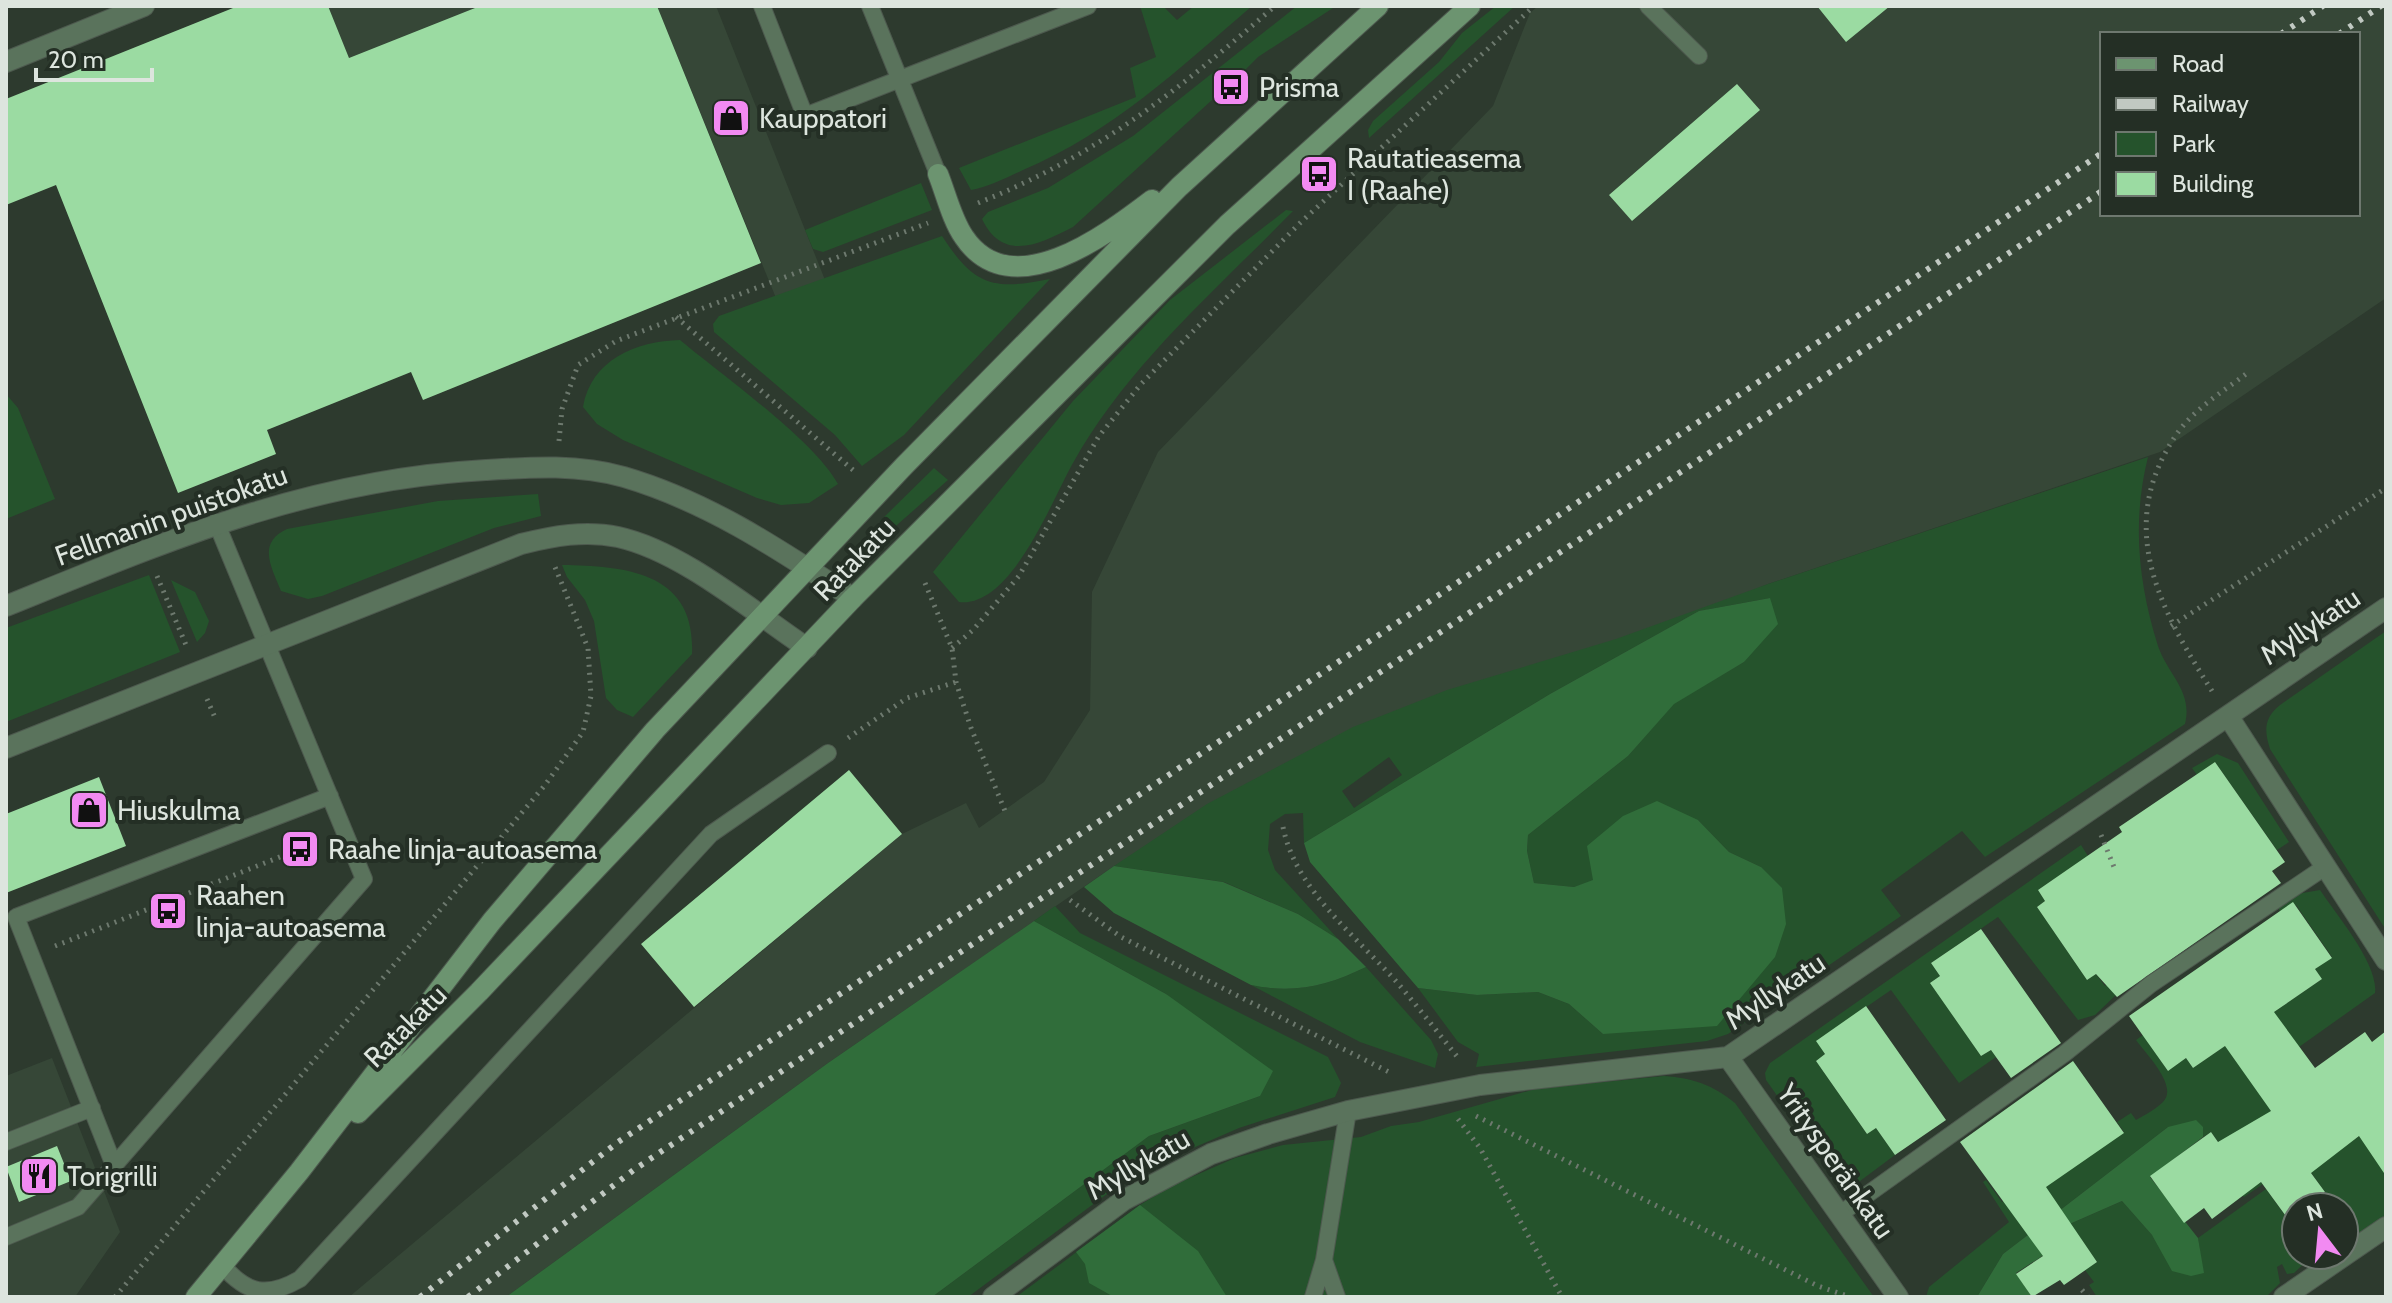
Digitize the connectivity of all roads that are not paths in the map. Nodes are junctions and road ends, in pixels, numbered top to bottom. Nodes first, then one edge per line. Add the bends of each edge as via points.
1 (144, 6) edge
2 (762, 6) edge
3 (870, 6) edge
4 (1088, 6) edge
5 (1378, 6) edge
6 (1470, 6) edge
7 (1648, 6) edge
8 (1699, 56) dead end
9 (6, 62) edge
10 (899, 79) junction
11 (1222, 147) junction
12 (938, 174) joint
13 (216, 522) junction
14 (808, 568) junction
15 (853, 598) junction
16 (6, 606) edge
17 (2386, 608) edge
18 (761, 618) junction
19 (267, 643) junction
20 (807, 648) junction
21 (2228, 716) junction
22 (6, 748) edge
23 (828, 753) road end
24 (330, 796) junction
25 (2325, 867) junction
26 (2386, 960) edge
27 (1728, 1057) junction
28 (92, 1108) junction
29 (1348, 1111) junction
30 (6, 1142) edge
31 (113, 1163) junction
32 (299, 1172) junction
33 (1840, 1214) junction
34 (2386, 1227) edge
35 (6, 1237) edge
36 (1324, 1260) junction
37 (222, 1265) junction
38 (196, 1297) edge
39 (993, 1297) edge
40 (1313, 1297) edge
41 (1337, 1297) edge
42 (1898, 1297) edge
43 (2284, 1297) edge

1 - 9 street
2 - 10 lane via 805,116
3 - 10 lane
4 - 10 lane
5 - 11 main road, Ratakatu
6 - 15 main road, Ratakatu via 1227,225
7 - 8 lane
10 - 12 lane
11 - 12 main road via 1068,257 1034,265 1004,264 980,255 963,236
11 - 14 main road, Ratakatu
13 - 14 street, Fellmanin puistokatu via 366,483 556,466 623,477 690,501 741,525
13 - 16 street, Fellmanin puistokatu
13 - 19 lane
14 - 15 street, Fellmanin puistokatu
14 - 18 main road, Ratakatu
15 - 20 main road, Ratakatu
17 - 21 street, Myllykatu
18 - 19 street via 696,573 641,544 594,535 552,536
18 - 20 street
18 - 32 main road, Ratakatu via 655,730 492,921
19 - 22 street
19 - 24 lane
20 - 32 main road, Ratakatu
21 - 25 street
21 - 27 street, Myllykatu
23 - 37 lane via 711,834 300,1279 260,1294 237,1282
24 - 28 lane via 16,917
24 - 31 lane via 364,879
25 - 26 street
25 - 33 lane via 2151,984 2064,1054
27 - 29 street, Myllykatu via 1480,1085
27 - 33 street, Yritysperänkatu
28 - 30 lane
28 - 31 lane
29 - 36 lane
29 - 39 street, Myllykatu via 1211,1154 1161,1178
31 - 35 lane via 78,1207
32 - 37 main road, Ratakatu
33 - 42 street, Yritysperänkatu
34 - 43 street
36 - 40 lane
36 - 41 lane
37 - 38 main road, Ratakatu

